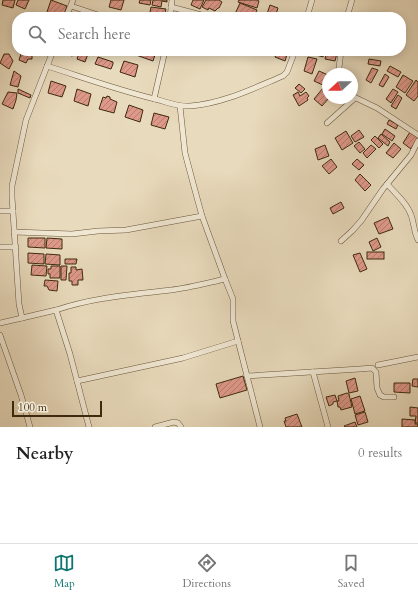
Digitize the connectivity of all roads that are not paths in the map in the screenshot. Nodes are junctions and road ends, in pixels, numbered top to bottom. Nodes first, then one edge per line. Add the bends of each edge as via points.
1 (73, 0) edge
2 (172, 0) edge
3 (312, 0) edge
4 (352, 0) edge
5 (71, 6) junction
6 (171, 7) junction
7 (68, 12) edge
8 (89, 12) edge
9 (170, 12) edge
10 (190, 12) edge
11 (308, 12) edge
12 (348, 12) edge
13 (51, 56) edge
14 (163, 56) edge
15 (293, 56) edge
16 (340, 56) edge
17 (47, 66) junction
18 (339, 68) edge
19 (154, 99) junction
20 (358, 99) edge
21 (347, 104) edge
22 (180, 106) junction
23 (327, 123) dead end
24 (418, 136) edge
25 (418, 141) edge
26 (387, 184) junction
27 (0, 211) edge
28 (13, 211) junction
29 (202, 216) junction
30 (14, 232) junction
31 (418, 240) edge
32 (341, 241) dead end
33 (0, 246) edge
34 (16, 247) junction
35 (225, 279) junction
36 (56, 310) junction
37 (22, 318) junction
38 (0, 323) edge
39 (0, 335) edge
40 (238, 341) junction
41 (418, 357) edge
42 (378, 365) dead end
43 (313, 372) junction
44 (246, 376) junction
45 (77, 381) junction
46 (394, 397) dead end
47 (30, 427) edge
48 (89, 427) edge
49 (155, 427) edge
50 (181, 427) edge
51 (260, 427) edge
52 (328, 427) edge

1 - 5 street
2 - 6 street
3 - 11 street
4 - 12 street
5 - 7 street
5 - 8 street
6 - 9 street
6 - 10 street
13 - 17 street
14 - 19 street
15 - 22 street via 287,72 282,76 204,105
16 - 18 street
17 - 19 street
17 - 28 street via 26,120 12,186
19 - 22 street
20 - 24 street via 377,108
21 - 23 street
22 - 29 street via 186,152
25 - 26 street
26 - 31 street via 408,208
26 - 32 street via 360,222
27 - 28 street
28 - 30 street
29 - 30 street via 126,230 72,234
29 - 35 street
30 - 34 street
33 - 34 street
34 - 37 street
35 - 36 street via 172,290 87,301
35 - 40 street via 233,299 233,321
36 - 37 street
36 - 45 street
37 - 38 street
39 - 47 street
40 - 44 street
40 - 45 street via 183,358
41 - 42 street
43 - 44 street
43 - 46 street via 372,368 376,372 380,395
43 - 52 street
44 - 51 street
45 - 48 street
49 - 50 street via 174,422

